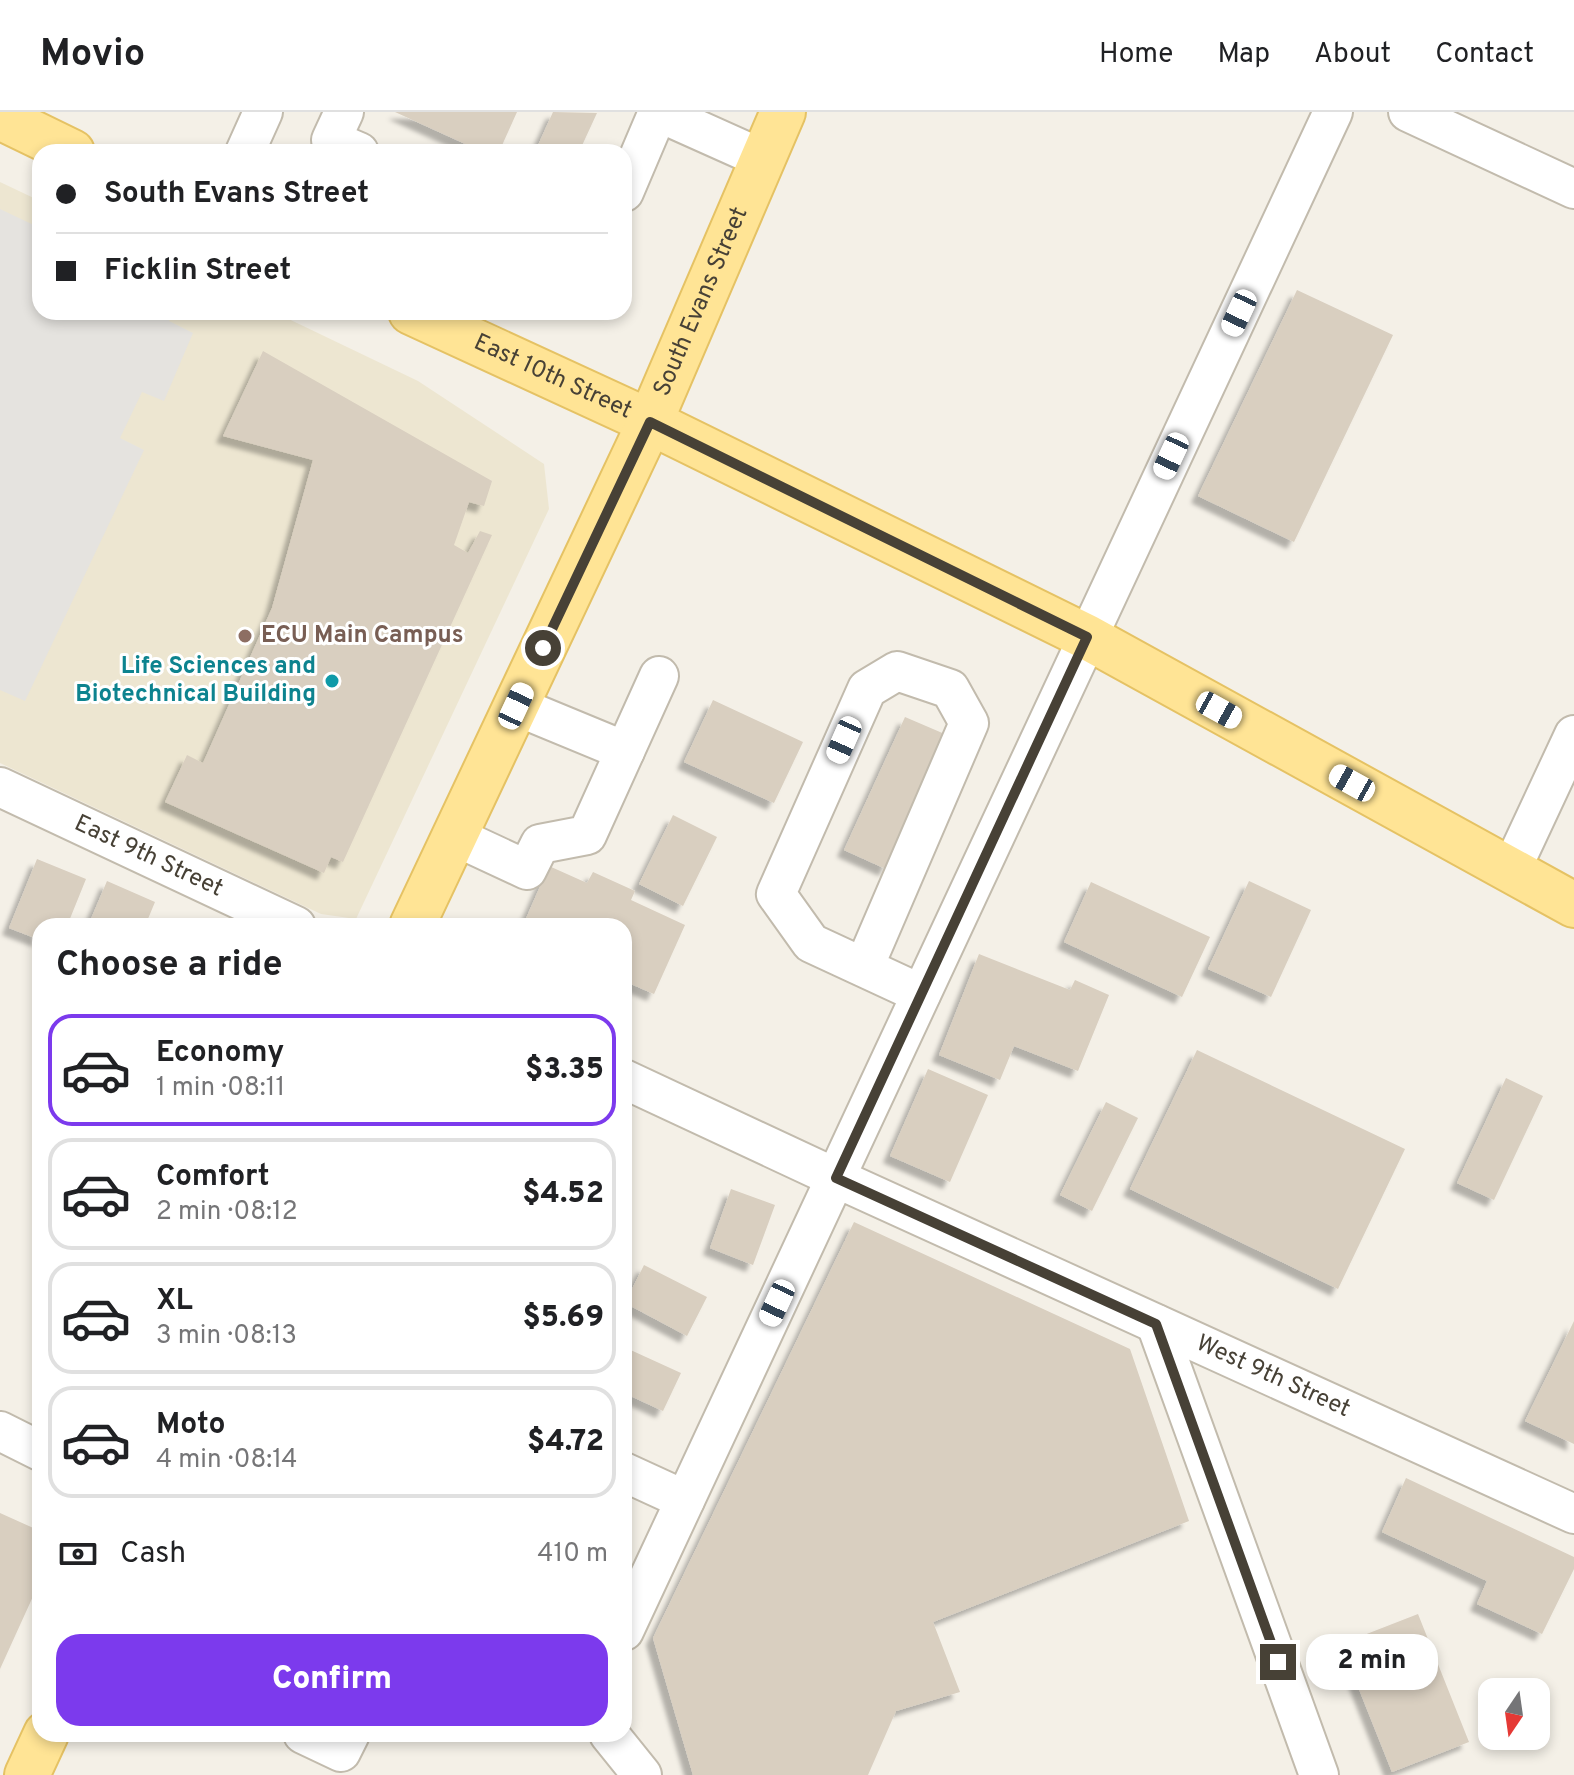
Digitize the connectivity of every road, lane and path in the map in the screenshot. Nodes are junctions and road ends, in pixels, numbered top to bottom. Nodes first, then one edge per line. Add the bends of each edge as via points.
1 (263, 112) edge
2 (344, 112) edge
3 (783, 112) edge
4 (1333, 112) edge
5 (1408, 112) edge
6 (18, 119) edge
7 (59, 144) edge
8 (249, 144) edge
9 (340, 144) edge
10 (763, 159) junction
11 (632, 173) edge
12 (1574, 189) edge
13 (428, 320) edge
14 (650, 422) junction
15 (1087, 637) junction
16 (659, 676) dead end
17 (516, 706) junction
18 (1574, 735) edge
19 (625, 751) junction
20 (0, 787) edge
21 (454, 836) junction
22 (1511, 870) junction
23 (1574, 905) edge
24 (279, 918) edge
25 (416, 918) edge
26 (864, 967) junction
27 (921, 994) junction
28 (632, 1083) edge
29 (836, 1178) junction
30 (1156, 1324) junction
31 (0, 1431) edge
32 (32, 1447) edge
33 (632, 1476) edge
34 (685, 1500) junction
35 (1574, 1514) edge
36 (632, 1614) edge
37 (42, 1742) edge
38 (320, 1742) edge
39 (346, 1742) edge
40 (615, 1742) edge
41 (27, 1775) edge
42 (642, 1775) edge
43 (1319, 1775) edge

1 - 8 street
2 - 9 street via 331,140
3 - 10 main road, South Evans Street
4 - 15 street
5 - 12 street
6 - 7 main road
10 - 11 street via 658,112
10 - 14 main road, South Evans Street
13 - 14 main road, East 10th Street
14 - 15 main road, East 10th Street
14 - 17 main road, South Evans Street
15 - 22 main road, East 10th Street
15 - 27 street
16 - 19 street
17 - 19 street
17 - 21 main road, South Evans Street
18 - 22 street
19 - 21 street via 587,835 540,844 527,870
20 - 24 street, East 9th Street
21 - 25 main road, South Evans Street
22 - 23 main road, East 10th Street
26 - 26 street via 969,723 950,689 897,671 867,689 776,894 811,943
26 - 27 street
27 - 29 street
28 - 29 street, West 9th Street
29 - 30 street, West 9th Street
29 - 34 street
30 - 35 street, West 9th Street
30 - 43 street
31 - 32 street
33 - 34 street
34 - 36 street
37 - 41 main road
38 - 39 street via 341,1752
40 - 42 street

